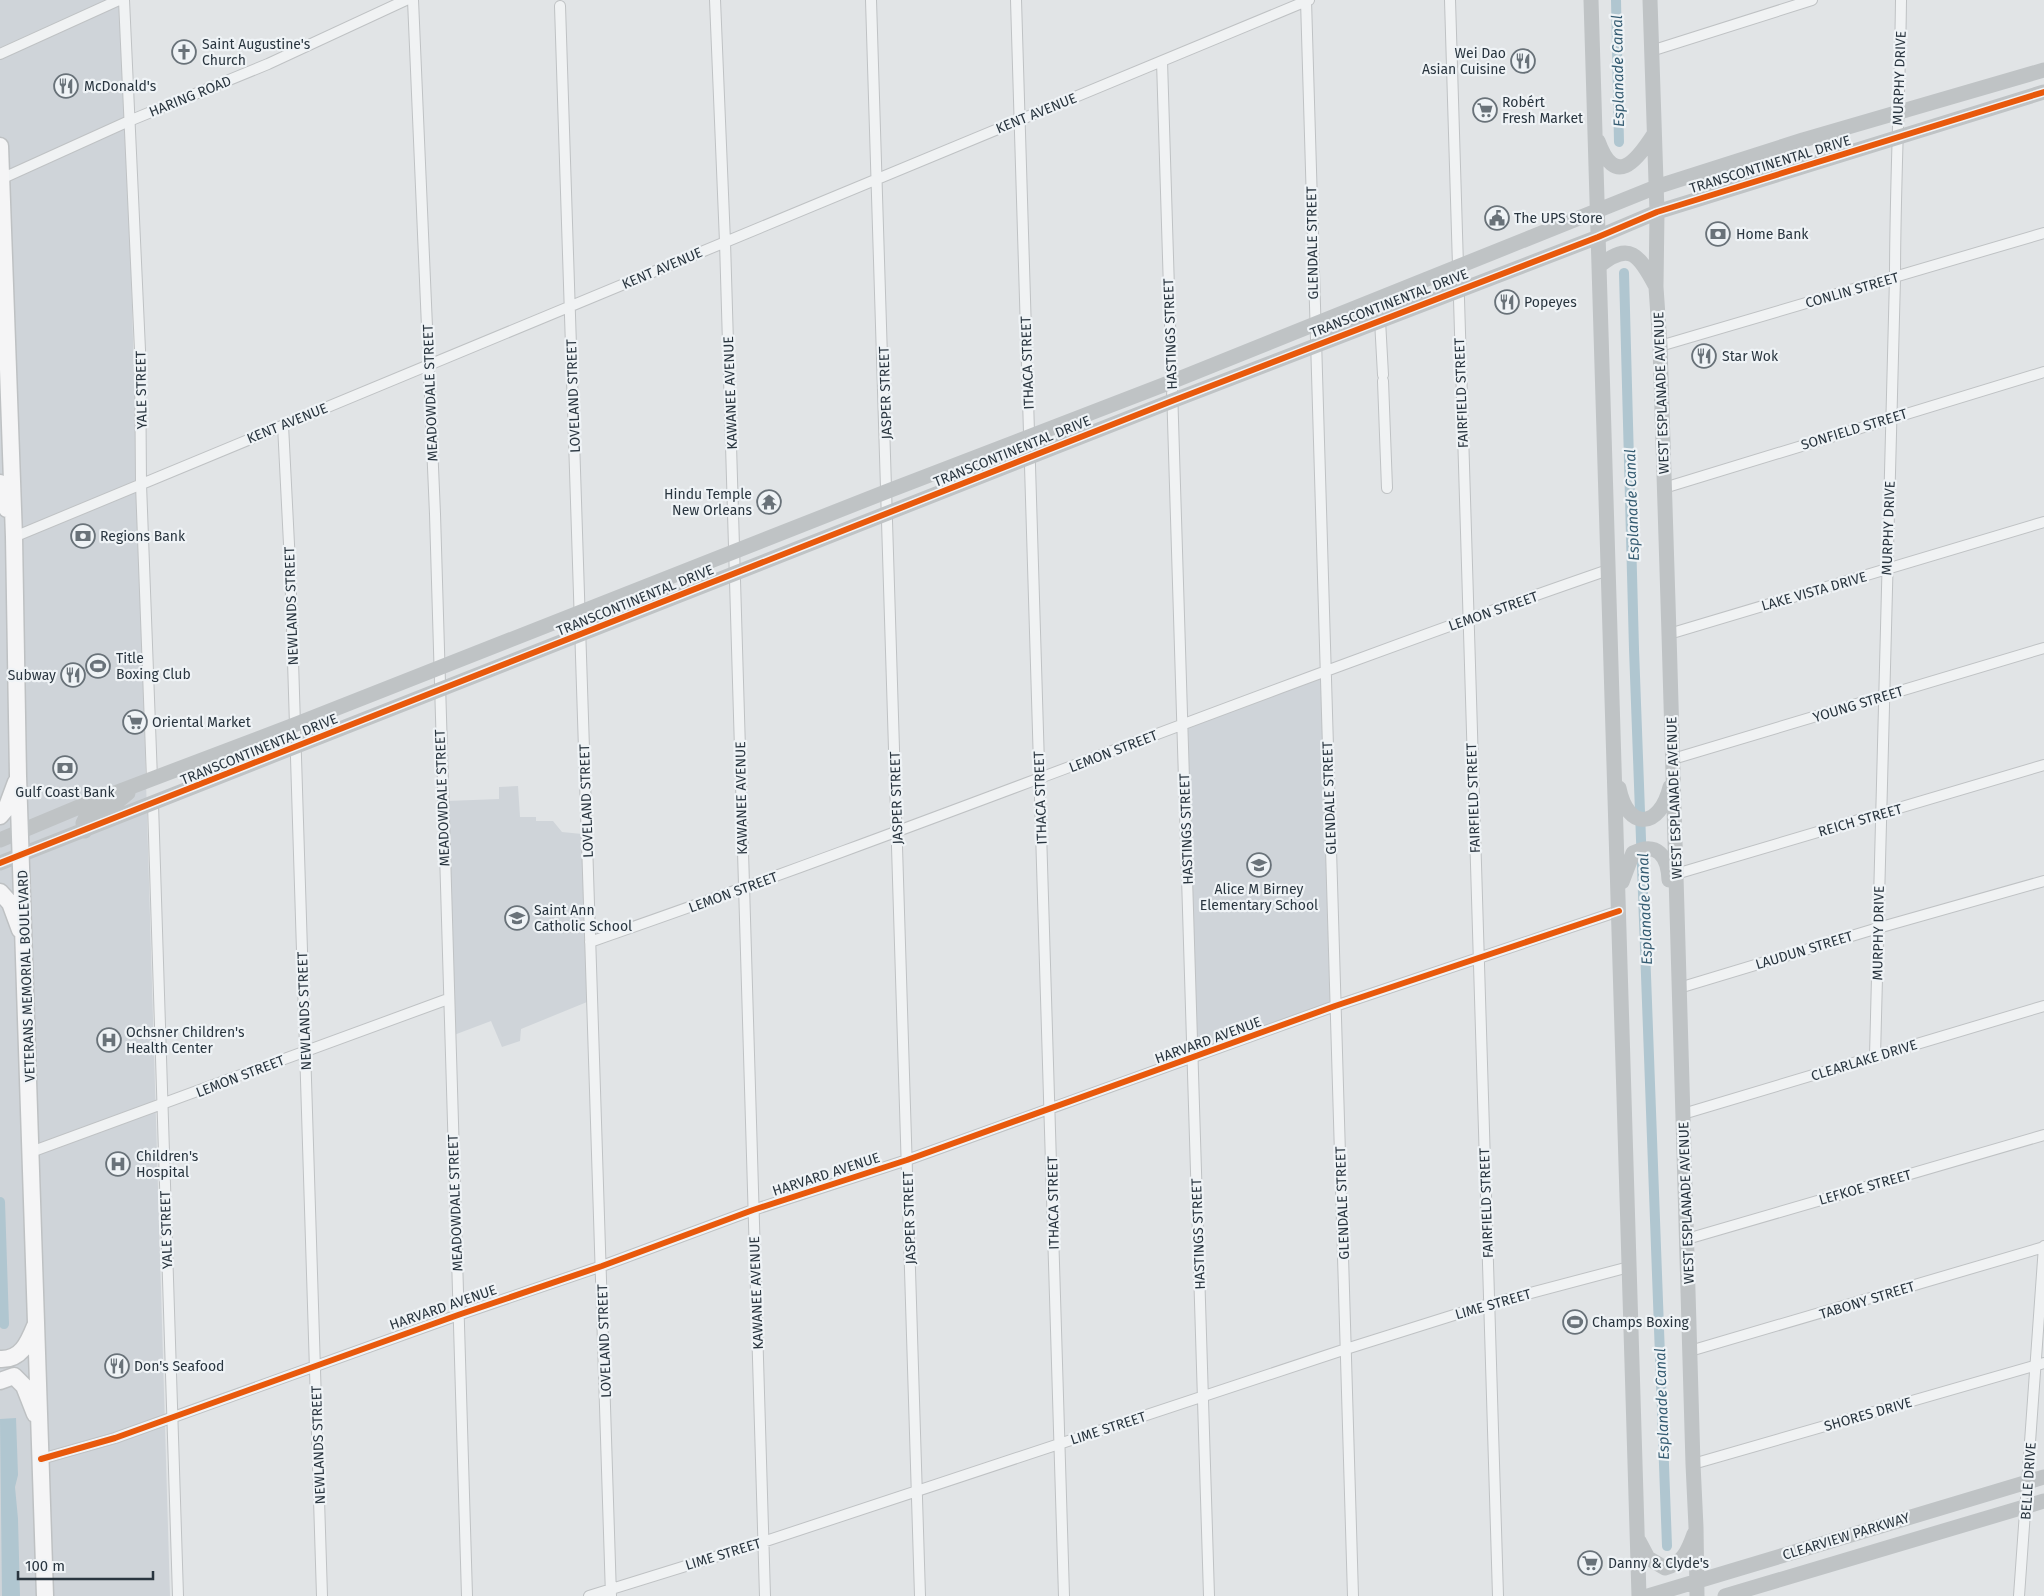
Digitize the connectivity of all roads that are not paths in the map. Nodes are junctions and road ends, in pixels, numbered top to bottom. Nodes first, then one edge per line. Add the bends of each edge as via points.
1 (119, 0) edge
2 (124, 0) edge
3 (406, 0) edge
4 (413, 0) edge
5 (715, 0) edge
6 (871, 0) edge
7 (1016, 0) edge
8 (1307, 0) edge
9 (1450, 0) edge
10 (1591, 0) edge
11 (1650, 0) edge
12 (1812, 0) edge
13 (1901, 0) edge
14 (560, 6) dead end
15 (1652, 51) junction
16 (0, 54) edge
17 (1162, 62) junction
18 (2044, 70) edge
19 (2044, 92) edge
20 (1899, 112) junction
21 (1020, 119) junction
22 (129, 121) junction
23 (1594, 132) junction
24 (1654, 134) junction
25 (1897, 138) junction
26 (0, 146) edge
27 (1, 178) edge
28 (878, 178) junction
29 (1656, 187) junction
30 (1597, 212) junction
31 (1657, 212) junction
32 (2044, 233) edge
33 (1598, 237) junction
34 (725, 242) junction
35 (1510, 246) junction
36 (1457, 266) junction
37 (1599, 266) junction
38 (1493, 276) junction
39 (1895, 278) junction
40 (1656, 286) junction
41 (1458, 290) junction
42 (570, 307) junction
43 (1380, 320) junction
44 (1314, 323) junction
45 (1315, 346) junction
46 (1660, 346) junction
47 (428, 366) junction
48 (2044, 372) edge
49 (1171, 382) junction
50 (9, 383) junction
51 (1172, 401) junction
52 (0, 410) edge
53 (1892, 417) junction
54 (283, 425) junction
55 (1029, 436) junction
56 (1030, 458) junction
57 (0, 483) edge
58 (141, 484) junction
59 (1387, 488) dead end
60 (1664, 488) junction
61 (888, 491) junction
62 (888, 514) junction
63 (2044, 522) edge
64 (14, 538) junction
65 (735, 552) junction
66 (1608, 570) junction
67 (1887, 570) junction
68 (735, 574) junction
69 (581, 612) junction
70 (1468, 619) junction
71 (1669, 634) junction
72 (581, 635) junction
73 (2044, 648) edge
74 (438, 668) junction
75 (1325, 671) junction
76 (439, 691) junction
77 (1884, 696) junction
78 (294, 725) junction
79 (1183, 725) junction
80 (295, 748) junction
81 (1614, 760) junction
82 (1673, 760) junction
83 (2044, 766) edge
84 (1673, 775) junction
85 (18, 776) junction
86 (152, 779) junction
87 (1039, 779) junction
88 (137, 786) junction
89 (153, 804) junction
90 (1880, 814) junction
91 (0, 816) edge
92 (85, 831) junction
93 (897, 831) junction
94 (22, 833) junction
95 (0, 840) edge
96 (22, 855) junction
97 (0, 863) edge
98 (1676, 874) junction
99 (2044, 881) edge
100 (744, 889) junction
101 (0, 892) edge
102 (1618, 904) junction
103 (1878, 928) junction
104 (24, 941) junction
105 (590, 942) junction
106 (1478, 957) junction
107 (1678, 958) junction
108 (1679, 988) junction
109 (448, 999) junction
110 (1335, 1006) junction
111 (2044, 1006) edge
112 (305, 1051) junction
113 (1875, 1056) junction
114 (1193, 1059) junction
115 (162, 1106) junction
116 (1051, 1108) junction
117 (1683, 1114) junction
118 (2044, 1135) edge
119 (31, 1152) junction
120 (908, 1160) junction
121 (754, 1210) junction
122 (1687, 1239) junction
123 (2044, 1247) edge
124 (602, 1266) junction
125 (1630, 1267) junction
126 (1489, 1304) junction
127 (458, 1314) junction
128 (36, 1323) junction
129 (1346, 1349) junction
130 (1690, 1351) junction
131 (0, 1359) edge
132 (2040, 1365) edge
133 (315, 1366) junction
134 (5, 1376) edge
135 (1202, 1397) junction
136 (172, 1417) junction
137 (40, 1425) junction
138 (1059, 1443) junction
139 (41, 1459) junction
140 (1693, 1464) junction
141 (2044, 1477) edge
142 (2028, 1482) junction
143 (917, 1490) junction
144 (2044, 1501) edge
145 (2026, 1506) junction
146 (1696, 1527) junction
147 (1638, 1540) junction
148 (763, 1542) junction
149 (1697, 1588) edge
150 (611, 1592) edge
151 (46, 1596) edge
152 (178, 1596) edge
153 (322, 1596) edge
154 (468, 1596) edge
155 (589, 1596) edge
156 (765, 1596) edge
157 (920, 1596) edge
158 (1064, 1596) edge
159 (1209, 1596) edge
160 (1353, 1596) edge
161 (1498, 1596) edge
162 (1639, 1596) edge
163 (1648, 1596) edge
164 (1726, 1596) edge
165 (2019, 1596) edge

1 - 16 street
2 - 22 street, YALE STREET
3 - 22 street, HARING ROAD via 268,64
4 - 47 street, MEADOWDALE STREET
5 - 34 street, KAWANEE AVENUE
6 - 28 street, JASPER STREET
7 - 21 street, ITHACA STREET
8 - 17 street, KENT AVENUE
8 - 44 street, GLENDALE STREET
9 - 36 street, FAIRFIELD STREET
10 - 23 street
11 - 15 street, WEST ESPLANADE AVENUE
12 - 15 street
13 - 20 street, MURPHY DRIVE
14 - 42 street, LOVELAND STREET
15 - 24 street, WEST ESPLANADE AVENUE
17 - 21 street, KENT AVENUE
17 - 49 street, HASTINGS STREET
18 - 20 street, TRANSCONTINENTAL DRIVE
19 - 25 street, TRANSCONTINENTAL DRIVE
20 - 25 street, MURPHY DRIVE
20 - 29 street, TRANSCONTINENTAL DRIVE
21 - 28 street, KENT AVENUE
21 - 55 street, ITHACA STREET
22 - 27 street, HARING ROAD
22 - 58 street, YALE STREET via 140,350
23 - 24 street via 1604,158 1615,166 1633,163
23 - 30 street
24 - 29 street, WEST ESPLANADE AVENUE
25 - 31 street, TRANSCONTINENTAL DRIVE
25 - 39 street, MURPHY DRIVE
26 - 27 main road, VETERANS MEMORIAL BOULEVARD
27 - 50 main road, VETERANS MEMORIAL BOULEVARD
28 - 34 street, KENT AVENUE
28 - 61 street, JASPER STREET
29 - 30 street, TRANSCONTINENTAL DRIVE
29 - 31 street, WEST ESPLANADE AVENUE
30 - 33 street
30 - 35 street, TRANSCONTINENTAL DRIVE
31 - 33 street, TRANSCONTINENTAL DRIVE
31 - 40 street, WEST ESPLANADE AVENUE
32 - 39 street, CONLIN STREET
33 - 37 street
33 - 38 street, TRANSCONTINENTAL DRIVE
34 - 42 street, KENT AVENUE
34 - 65 street, KAWANEE AVENUE
35 - 36 street, TRANSCONTINENTAL DRIVE
35 - 38 street via 1505,254 1490,264
36 - 41 street, FAIRFIELD STREET
36 - 44 street, TRANSCONTINENTAL DRIVE
37 - 40 street via 1626,251 1644,265
37 - 66 street
38 - 41 street, TRANSCONTINENTAL DRIVE
39 - 46 street, CONLIN STREET
39 - 53 street, MURPHY DRIVE
40 - 46 street, WEST ESPLANADE AVENUE
41 - 43 street, TRANSCONTINENTAL DRIVE
41 - 70 street, FAIRFIELD STREET
42 - 47 street, KENT AVENUE
42 - 69 street, LOVELAND STREET
43 - 45 street, TRANSCONTINENTAL DRIVE
43 - 59 street
44 - 45 street, GLENDALE STREET
44 - 49 street, TRANSCONTINENTAL DRIVE
45 - 51 street, TRANSCONTINENTAL DRIVE
45 - 75 street, GLENDALE STREET
46 - 60 street, WEST ESPLANADE AVENUE
47 - 54 street, KENT AVENUE
47 - 74 street, MEADOWDALE STREET
48 - 53 street, SONFIELD STREET
49 - 51 street, HASTINGS STREET
49 - 55 street, TRANSCONTINENTAL DRIVE
50 - 52 main road
50 - 64 main road, VETERANS MEMORIAL BOULEVARD
51 - 56 street, TRANSCONTINENTAL DRIVE
51 - 79 street, HASTINGS STREET
53 - 60 street, SONFIELD STREET
53 - 67 street, MURPHY DRIVE
54 - 58 street, KENT AVENUE
54 - 78 street, NEWLANDS STREET
55 - 56 street, ITHACA STREET
55 - 61 street, TRANSCONTINENTAL DRIVE
56 - 62 street, TRANSCONTINENTAL DRIVE
56 - 87 street, ITHACA STREET
57 - 64 main road
58 - 64 street, KENT AVENUE
58 - 86 street, YALE STREET
60 - 71 street, WEST ESPLANADE AVENUE
61 - 62 street, JASPER STREET
61 - 65 street, TRANSCONTINENTAL DRIVE
62 - 68 street, TRANSCONTINENTAL DRIVE
62 - 93 street, JASPER STREET
63 - 67 street, LAKE VISTA DRIVE
64 - 85 main road, VETERANS MEMORIAL BOULEVARD
65 - 68 street, KAWANEE AVENUE
65 - 69 street, TRANSCONTINENTAL DRIVE
66 - 70 street, LEMON STREET
66 - 81 street
67 - 71 street, LAKE VISTA DRIVE
67 - 77 street, MURPHY DRIVE
68 - 72 street, TRANSCONTINENTAL DRIVE
68 - 100 street, KAWANEE AVENUE
69 - 72 street, LOVELAND STREET
69 - 74 street, TRANSCONTINENTAL DRIVE
70 - 75 street, LEMON STREET
70 - 106 street, FAIRFIELD STREET
71 - 82 street, WEST ESPLANADE AVENUE
72 - 76 street, TRANSCONTINENTAL DRIVE
72 - 105 street, LOVELAND STREET
73 - 77 street, YOUNG STREET
74 - 76 street, MEADOWDALE STREET
74 - 78 street, TRANSCONTINENTAL DRIVE
75 - 79 street, LEMON STREET
75 - 110 street, GLENDALE STREET
76 - 80 street, TRANSCONTINENTAL DRIVE
76 - 109 street, MEADOWDALE STREET
77 - 82 street, YOUNG STREET
77 - 90 street, MURPHY DRIVE
78 - 80 street, NEWLANDS STREET
78 - 86 street, TRANSCONTINENTAL DRIVE
79 - 87 street, LEMON STREET
79 - 114 street, HASTINGS STREET
80 - 89 street, TRANSCONTINENTAL DRIVE
80 - 112 street, NEWLANDS STREET
81 - 84 street via 1622,802 1636,817 1652,818 1660,812
81 - 102 street
82 - 84 street, WEST ESPLANADE AVENUE
83 - 90 street, REICH STREET
84 - 98 street, WEST ESPLANADE AVENUE
85 - 91 main road via 6,809
85 - 94 main road, VETERANS MEMORIAL BOULEVARD
86 - 88 street, TRANSCONTINENTAL DRIVE
87 - 93 street, LEMON STREET
87 - 116 street, ITHACA STREET
88 - 92 street via 111,807 85,819
88 - 94 street, TRANSCONTINENTAL DRIVE via 86,804
89 - 92 street, TRANSCONTINENTAL DRIVE
89 - 115 street, YALE STREET
90 - 98 street, REICH STREET
90 - 103 street, MURPHY DRIVE
92 - 96 street, TRANSCONTINENTAL DRIVE
93 - 100 street, LEMON STREET
93 - 120 street, JASPER STREET
94 - 95 street, TRANSCONTINENTAL DRIVE
94 - 96 main road, VETERANS MEMORIAL BOULEVARD
96 - 97 street, TRANSCONTINENTAL DRIVE
96 - 104 main road, VETERANS MEMORIAL BOULEVARD
98 - 107 street, WEST ESPLANADE AVENUE
99 - 103 street, LAUDUN STREET
100 - 105 street, LEMON STREET
100 - 121 street, KAWANEE AVENUE
101 - 104 main road via 10,903
102 - 106 street, HARVARD AVENUE
102 - 107 street via 1632,853 1644,849 1657,851 1668,866 1671,936
102 - 125 street
103 - 108 street, LAUDUN STREET
103 - 113 street, MURPHY DRIVE
104 - 119 main road, VETERANS MEMORIAL BOULEVARD
105 - 124 street, LOVELAND STREET
106 - 110 street, HARVARD AVENUE
106 - 126 street, FAIRFIELD STREET
107 - 108 street, WEST ESPLANADE AVENUE
108 - 117 street, WEST ESPLANADE AVENUE
109 - 112 street, LEMON STREET
109 - 127 street, MEADOWDALE STREET
110 - 114 street, HARVARD AVENUE
110 - 129 street, GLENDALE STREET
111 - 113 street, CLEARLAKE DRIVE
112 - 115 street, LEMON STREET
112 - 133 street, NEWLANDS STREET
113 - 117 street, CLEARLAKE DRIVE
114 - 116 street, HARVARD AVENUE
114 - 135 street, HASTINGS STREET
115 - 119 street, LEMON STREET
115 - 136 street, YALE STREET
116 - 120 street, HARVARD AVENUE
116 - 138 street, ITHACA STREET
117 - 122 street, WEST ESPLANADE AVENUE
118 - 122 street, LEFKOE STREET
119 - 128 main road, VETERANS MEMORIAL BOULEVARD
120 - 121 street, HARVARD AVENUE
120 - 143 street, JASPER STREET
121 - 124 street, HARVARD AVENUE
121 - 148 street, KAWANEE AVENUE
122 - 130 street, WEST ESPLANADE AVENUE
123 - 130 street, TABONY STREET
123 - 132 street, BELLE DRIVE
124 - 127 street, HARVARD AVENUE
124 - 150 street, LOVELAND STREET
125 - 126 street, LIME STREET
125 - 147 street
126 - 129 street, LIME STREET
126 - 161 street, FAIRFIELD STREET
127 - 133 street, HARVARD AVENUE
127 - 154 street, MEADOWDALE STREET
128 - 131 main road via 19,1354
128 - 137 main road, VETERANS MEMORIAL BOULEVARD
129 - 135 street, LIME STREET
129 - 160 street, GLENDALE STREET
130 - 140 street, WEST ESPLANADE AVENUE
132 - 140 street, SHORES DRIVE
132 - 142 street, BELLE DRIVE
133 - 136 street, HARVARD AVENUE
133 - 153 street, NEWLANDS STREET
134 - 137 main road via 24,1386
135 - 138 street, LIME STREET
135 - 159 street, HASTINGS STREET
136 - 139 street, HARVARD AVENUE via 115,1438
136 - 152 street, YALE STREET
137 - 139 main road, VETERANS MEMORIAL BOULEVARD
138 - 143 street, LIME STREET
138 - 158 street, ITHACA STREET
139 - 151 main road, VETERANS MEMORIAL BOULEVARD
140 - 146 street, WEST ESPLANADE AVENUE
141 - 142 street, CLEARVIEW PARKWAY
142 - 145 street, BELLE DRIVE
142 - 149 street, CLEARVIEW PARKWAY
143 - 148 street, LIME STREET
143 - 157 street, JASPER STREET
144 - 145 street, CLEARVIEW PARKWAY
145 - 164 street, CLEARVIEW PARKWAY
145 - 165 street, BELLE DRIVE
146 - 147 street via 1684,1558 1665,1568 1648,1558
146 - 149 street, WEST ESPLANADE AVENUE
147 - 162 street
148 - 150 street, LIME STREET
148 - 156 street, KAWANEE AVENUE
149 - 163 street, CLEARVIEW PARKWAY
150 - 155 street, LIME STREET

